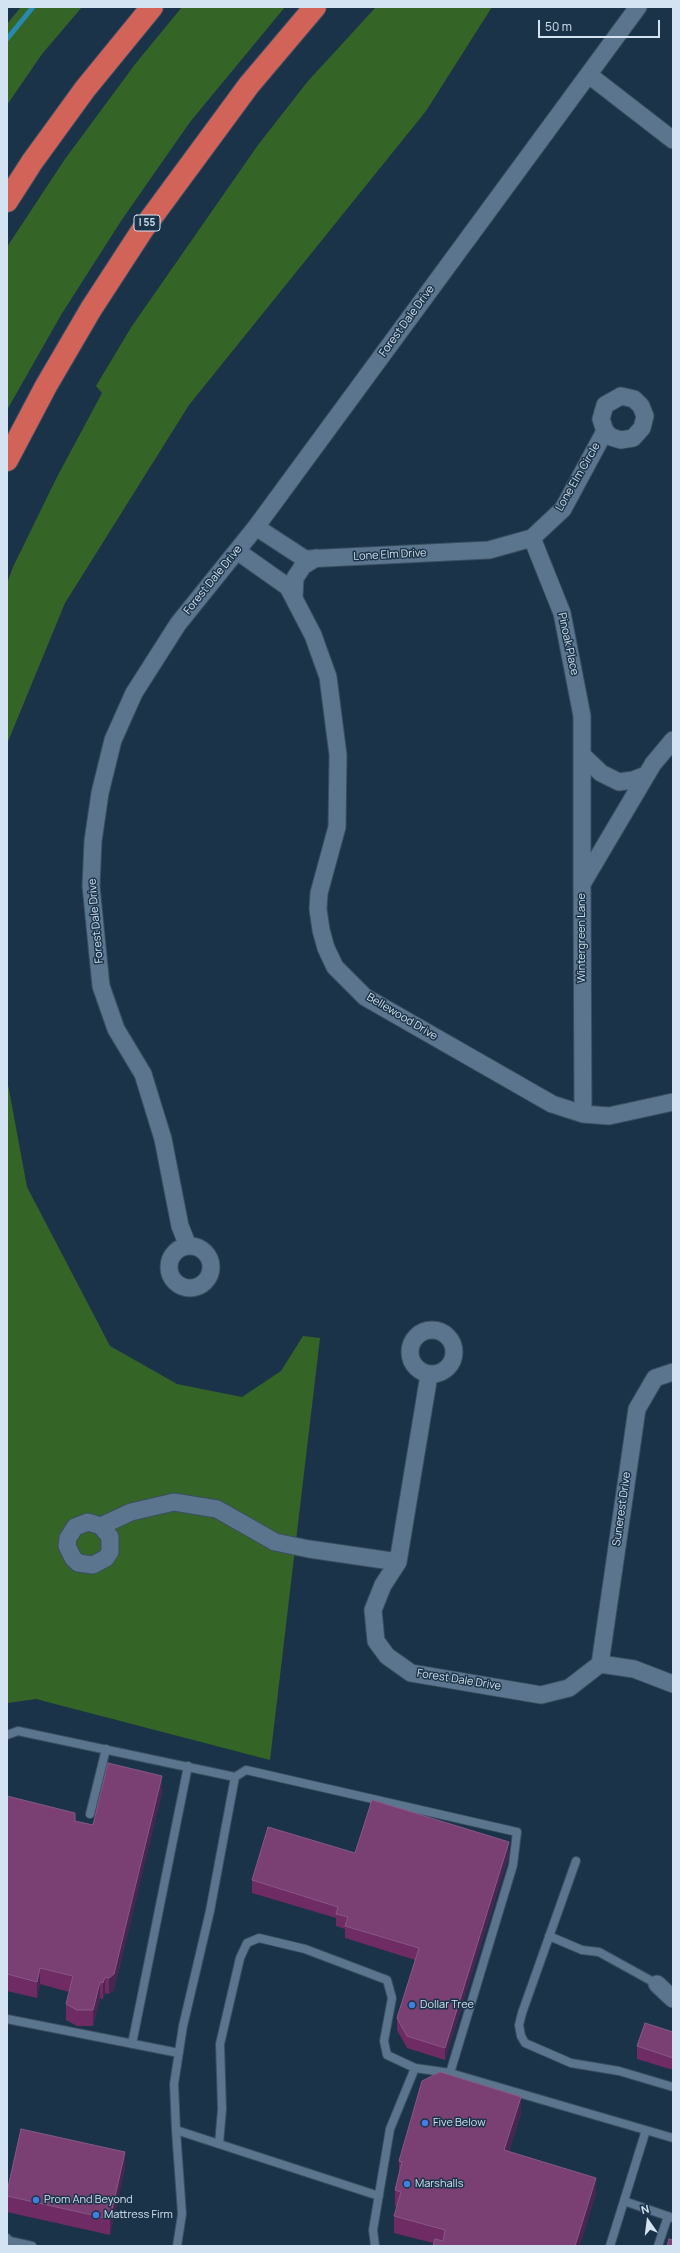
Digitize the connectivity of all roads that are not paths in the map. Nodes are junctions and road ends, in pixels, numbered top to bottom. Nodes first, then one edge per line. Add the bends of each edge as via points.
1 (152, 7) edge
2 (315, 7) edge
3 (638, 7) edge
4 (589, 75) junction
5 (673, 140) edge
6 (7, 201) edge
7 (605, 431) dead end
8 (7, 460) edge
9 (256, 527) junction
10 (532, 538) junction
11 (236, 551) junction
12 (316, 558) junction
13 (294, 598) junction
14 (673, 740) edge
15 (582, 755) junction
16 (646, 775) junction
17 (582, 884) junction
18 (673, 1102) edge
19 (583, 1114) junction
20 (188, 1246) dead end
21 (673, 1372) edge
22 (429, 1375) dead end
23 (101, 1526) dead end
24 (398, 1562) junction
25 (600, 1664) junction
26 (673, 1684) edge
27 (7, 1735) edge
28 (106, 1749) junction
29 (188, 1766) junction
30 (235, 1777) junction
31 (90, 1814) dead end
32 (576, 1861) dead end
33 (549, 1936) junction
34 (657, 1984) joint
35 (673, 1999) edge
36 (7, 2018) edge
37 (132, 2044) junction
38 (179, 2053) junction
39 (415, 2068) junction
40 (450, 2074) junction
41 (673, 2087) edge
42 (176, 2130) junction
43 (646, 2130) junction
44 (673, 2138) edge
45 (219, 2144) junction
46 (379, 2196) junction
47 (624, 2201) junction
48 (671, 2217) edge
49 (7, 2238) edge
50 (32, 2246) edge
51 (177, 2246) edge
52 (375, 2246) edge
53 (610, 2246) edge
54 (658, 2246) edge

1 - 6 highway via 85,89
2 - 8 highway, I 55 via 249,85 143,229 87,316
3 - 4 street, Forest Dale Drive
4 - 5 street
4 - 9 street, Forest Dale Drive
7 - 10 street, Lone Elm Circle via 563,509
9 - 11 street, Forest Dale Drive
9 - 12 street, Lone Elm Drive via 304,559
10 - 12 street, Lone Elm Drive via 489,550
10 - 15 street, Pinoak Place via 562,613 582,716
11 - 13 street, Bellewood Drive via 288,587
11 - 20 street, Forest Dale Drive via 178,624 134,693 113,740 100,793 93,841 91,886 101,986 116,1029 143,1074 163,1139 180,1226
12 - 13 street via 302,566 295,578
13 - 19 street, Bellewood Drive via 313,635 328,677 338,755 337,827 319,893 318,909 321,930 335,967 366,997 552,1104
14 - 16 street, Wintergreen Lane
15 - 16 street via 601,773 620,782
15 - 17 street, Pinoak Place
16 - 17 street, Wintergreen Lane
17 - 19 street, Wintergreen Lane
18 - 19 street, Bellewood Drive via 609,1116
21 - 25 street, Sunerest Drive via 655,1378 637,1409
22 - 24 street, Forest Dale Drive
23 - 24 street via 131,1512 174,1502 217,1509 275,1542
24 - 25 street, Forest Dale Drive via 383,1585 373,1610 376,1640 387,1656 411,1673 541,1695 569,1688
25 - 26 street via 634,1669
27 - 28 lane via 18,1731
28 - 29 lane
28 - 31 lane
29 - 30 lane
29 - 37 lane
30 - 38 lane via 210,1911
30 - 40 lane via 246,1770 517,1832 513,1865
32 - 33 lane
33 - 34 lane via 582,1950 599,1952
33 - 41 lane via 519,2025 525,2043 571,2063 619,2071
34 - 35 street
36 - 37 lane
37 - 38 lane
38 - 42 lane via 174,2084
39 - 40 lane
39 - 45 lane via 387,2054 384,2041 392,1998 387,1980 305,1949 259,1938 247,1943 240,1958 220,2044 222,2109
39 - 46 lane via 390,2129
40 - 43 lane
42 - 45 lane
42 - 51 lane via 182,2214
43 - 44 lane
43 - 47 lane
45 - 46 lane
46 - 52 lane via 374,2230
47 - 48 lane
47 - 53 lane
48 - 54 lane
49 - 50 lane

